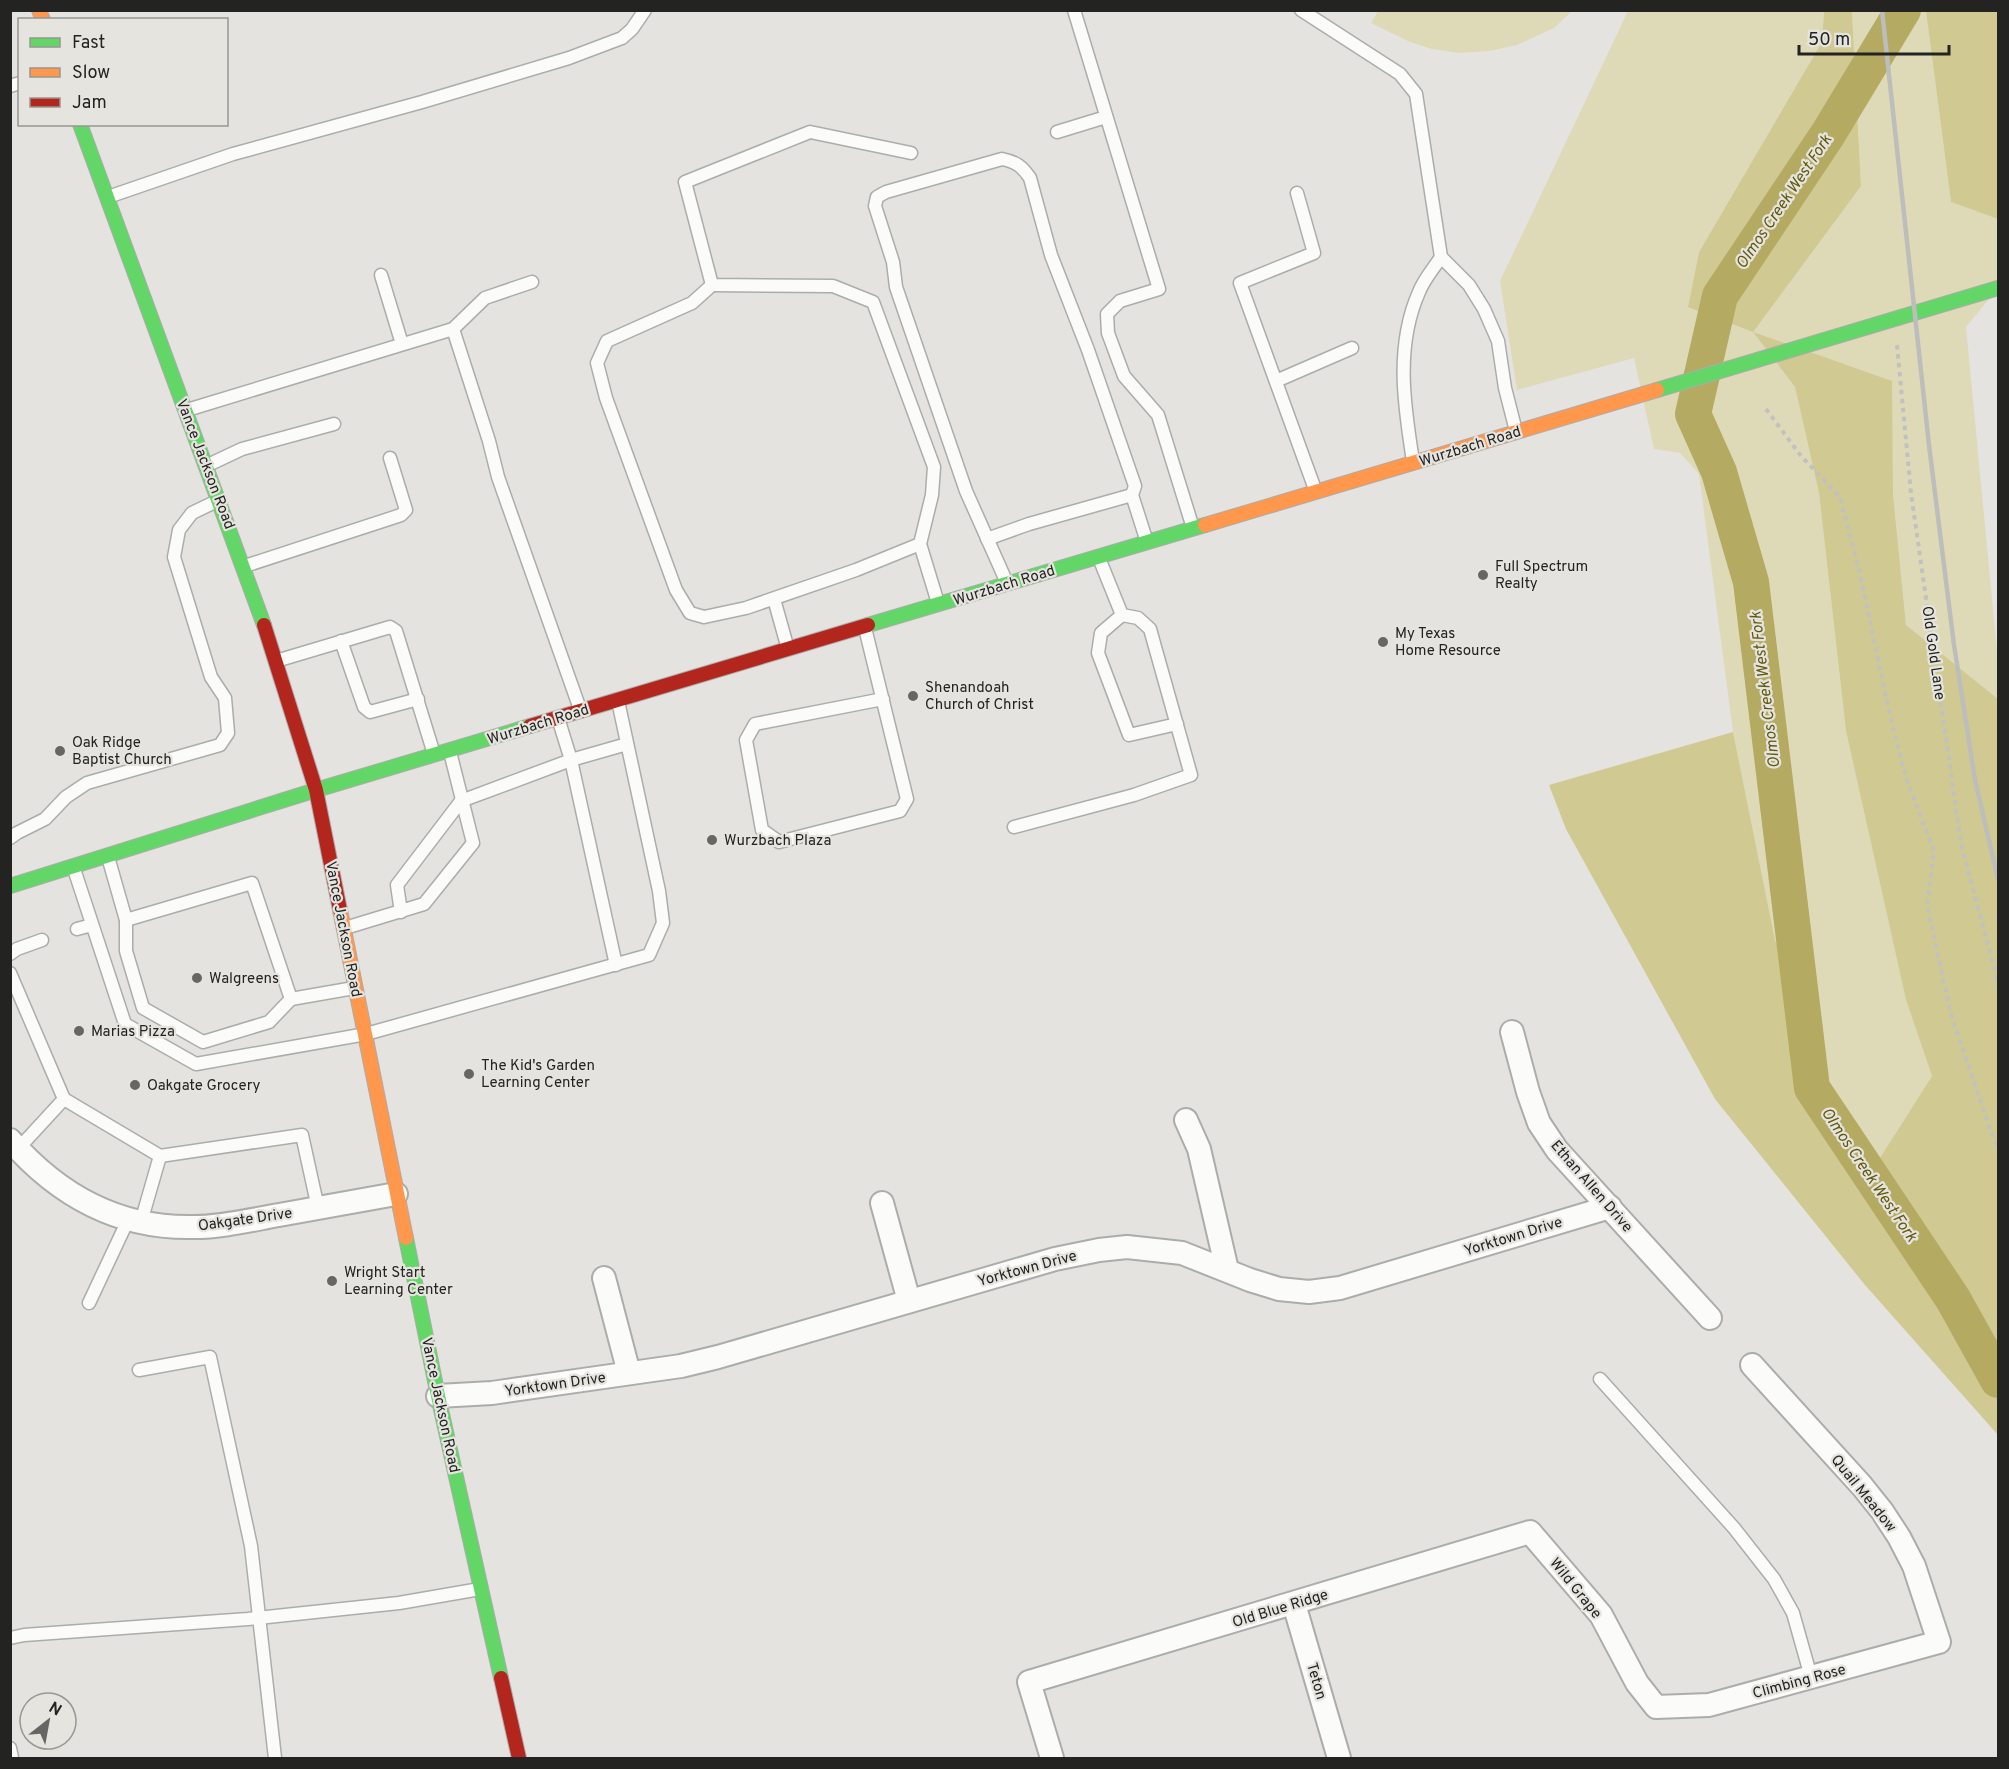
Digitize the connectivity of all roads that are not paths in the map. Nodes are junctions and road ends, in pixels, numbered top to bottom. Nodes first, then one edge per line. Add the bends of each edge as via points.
1 (645, 10) edge
2 (1074, 10) edge
3 (1301, 10) edge
4 (1106, 117) junction
5 (82, 126) edge
6 (1057, 132) dead end
7 (911, 153) dead end
8 (1296, 193) dead end
9 (106, 197) junction
10 (1441, 257) junction
11 (381, 275) dead end
12 (532, 282) dead end
13 (712, 285) junction
14 (1998, 288) edge
15 (453, 329) junction
16 (402, 344) junction
17 (1352, 348) dead end
18 (1276, 381) junction
19 (186, 410) junction
20 (334, 424) dead end
21 (1516, 432) junction
22 (390, 458) dead end
23 (1414, 463) junction
24 (207, 465) junction
25 (1316, 493) junction
26 (1132, 495) junction
27 (220, 500) junction
28 (1193, 529) junction
29 (987, 539) junction
30 (1147, 543) junction
31 (920, 544) junction
32 (1099, 557) junction
33 (244, 566) junction
34 (1007, 584) junction
35 (774, 599) junction
36 (939, 604) junction
37 (1122, 615) junction
38 (865, 626) junction
39 (341, 641) junction
40 (788, 649) junction
41 (276, 661) junction
42 (418, 699) junction
43 (883, 699) junction
44 (618, 700) junction
45 (580, 711) junction
46 (558, 718) junction
47 (1177, 724) junction
48 (627, 744) junction
49 (449, 750) junction
50 (434, 755) junction
51 (571, 760) junction
52 (316, 790) junction
53 (461, 801) junction
54 (1014, 827) dead end
55 (10, 838) edge
56 (108, 855) junction
57 (73, 866) junction
58 (11, 885) edge
59 (401, 912) junction
60 (126, 920) junction
61 (92, 925) junction
62 (77, 929) dead end
63 (344, 929) junction
64 (42, 940) dead end
65 (10, 954) edge
66 (615, 965) junction
67 (10, 973) edge
68 (355, 988) junction
69 (291, 999) junction
70 (1512, 1032) dead end
71 (366, 1034) junction
72 (64, 1099) junction
73 (1186, 1120) dead end
74 (14, 1145) edge
75 (160, 1156) junction
76 (396, 1194) junction
77 (882, 1203) dead end
78 (1610, 1207) junction
79 (318, 1208) junction
80 (134, 1221) junction
81 (1227, 1270) junction
82 (604, 1278) dead end
83 (909, 1301) junction
84 (89, 1303) dead end
85 (1710, 1318) dead end
86 (1752, 1365) dead end
87 (139, 1370) dead end
88 (628, 1373) junction
89 (1600, 1379) dead end
90 (438, 1396) junction
91 (1530, 1532) joint
92 (481, 1589) junction
93 (1294, 1604) junction
94 (259, 1617) junction
95 (10, 1638) edge
96 (1939, 1642) joint
97 (1811, 1677) junction
98 (1656, 1707) joint
99 (10, 1748) edge
100 (12, 1758) edge
101 (274, 1758) edge
102 (519, 1758) edge
103 (1052, 1758) edge
104 (1340, 1758) edge

1 - 9 lane via 622,38 569,58 233,154
2 - 4 lane
3 - 10 lane via 1400,74 1416,94
4 - 6 lane
4 - 28 lane via 1159,289 1120,301 1107,314 1108,333 1124,376 1158,415
5 - 9 main road, Vance Jackson Road
7 - 13 lane via 810,132 686,182
8 - 18 lane via 1314,253 1240,283
9 - 19 main road, Vance Jackson Road
10 - 21 lane via 1469,285 1484,309 1498,342
10 - 23 lane via 1419,290 1403,358 1403,391
11 - 16 lane
12 - 15 lane via 485,298
13 - 31 lane via 833,286 873,302 934,467 932,495
13 - 35 lane via 692,303 607,342 597,363 606,398 676,590 690,613 704,617
14 - 21 main road, Wurzbach Road
15 - 16 lane
15 - 45 lane via 498,477
16 - 19 lane
17 - 18 lane
18 - 25 lane
19 - 24 main road, Vance Jackson Road
20 - 24 lane via 242,449
21 - 23 main road, Wurzbach Road
22 - 33 lane via 406,510 401,515
23 - 25 main road, Wurzbach Road
24 - 27 main road, Vance Jackson Road
25 - 28 main road, Wurzbach Road
26 - 29 lane
26 - 29 lane via 1135,486 1023,167 1002,159 886,192 877,197 875,206 893,262 896,287 966,491
26 - 30 lane
27 - 33 main road, Vance Jackson Road
27 - 55 lane via 192,513 179,530 174,557 211,678 225,698 228,733 220,745 87,783 66,797 45,819
28 - 30 main road, Wurzbach Road
29 - 34 lane
30 - 32 main road, Wurzbach Road
31 - 35 lane
31 - 36 lane
32 - 34 main road, Wurzbach Road
32 - 37 lane
33 - 41 main road, Vance Jackson Road
34 - 36 main road, Wurzbach Road
35 - 40 lane
36 - 38 main road, Wurzbach Road
37 - 47 lane via 1138,618 1150,629
37 - 47 lane via 1101,633 1098,652 1128,735
38 - 40 main road, Wurzbach Road
38 - 43 lane
39 - 41 lane
39 - 42 lane via 364,707 370,712
39 - 42 lane via 390,627 396,631
40 - 44 main road, Wurzbach Road
41 - 52 main road, Vance Jackson Road
42 - 50 lane
43 - 43 lane via 907,799 900,811 780,842 762,830 746,740 755,724
44 - 45 main road, Wurzbach Road
44 - 48 lane
45 - 46 main road, Wurzbach Road
46 - 49 main road, Wurzbach Road
46 - 51 lane
47 - 54 lane via 1191,775 1134,795
48 - 51 lane
48 - 66 lane via 663,922 649,955
49 - 50 main road, Wurzbach Road
49 - 53 lane
50 - 52 main road, Wurzbach Road
51 - 53 lane
51 - 66 lane
52 - 56 main road, Wurzbach Road
52 - 63 main road, Vance Jackson Road
53 - 59 lane via 397,885
53 - 59 lane via 473,843 424,904
56 - 57 main road, Wurzbach Road
56 - 60 lane
57 - 58 main road, Wurzbach Road
57 - 61 lane
59 - 63 lane
60 - 69 lane via 252,883
60 - 69 lane via 126,951 143,1008 202,1042 270,1022
61 - 62 lane
61 - 71 lane via 125,1024 196,1064
63 - 68 main road, Vance Jackson Road
64 - 65 lane
66 - 71 lane
67 - 72 lane
68 - 69 lane
68 - 71 main road, Vance Jackson Road
70 - 78 street, Ethan Allen Drive via 1539,1123 1557,1150
71 - 76 main road, Vance Jackson Road
72 - 74 lane
72 - 75 lane
73 - 81 street via 1199,1149
74 - 80 street, Oakgate Drive via 59,1187
75 - 79 lane via 302,1135
75 - 80 lane
76 - 79 street, Oakgate Drive
76 - 90 main road, Vance Jackson Road
77 - 83 street
78 - 81 street, Yorktown Drive via 1340,1288 1309,1292 1279,1289
78 - 85 street, Ethan Allen Drive
79 - 80 street, Oakgate Drive via 217,1226 170,1227
80 - 84 lane
81 - 83 street, Yorktown Drive via 1182,1253 1127,1247 1055,1259
82 - 88 street
83 - 88 street, Yorktown Drive via 718,1357
86 - 96 street, Quail Meadow via 1882,1510 1914,1566
87 - 94 lane via 210,1357 251,1546
88 - 90 street, Yorktown Drive via 492,1393
89 - 97 lane via 1734,1528 1774,1579 1793,1612
90 - 92 main road, Vance Jackson Road
91 - 93 street, Old Blue Ridge
91 - 98 street, Wild Grape via 1601,1616 1637,1683
92 - 94 lane via 399,1603
92 - 102 main road, Vance Jackson Road
93 - 103 street, Old Blue Ridge via 1029,1682
93 - 104 street, Teton
94 - 95 lane
94 - 101 lane
96 - 97 street, Climbing Rose
97 - 98 street, Climbing Rose via 1709,1705
99 - 100 lane

